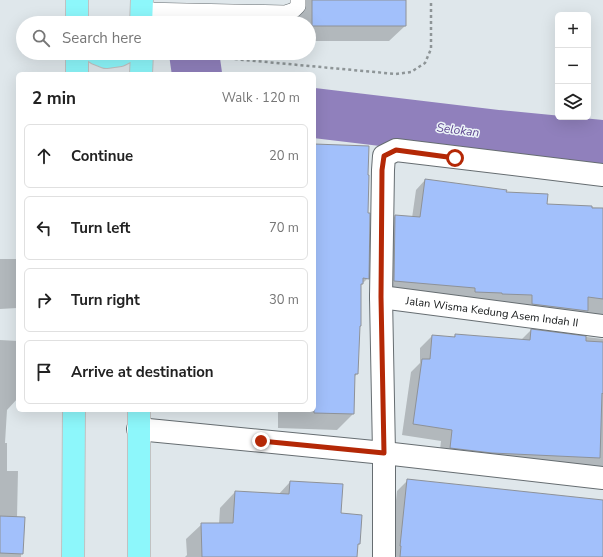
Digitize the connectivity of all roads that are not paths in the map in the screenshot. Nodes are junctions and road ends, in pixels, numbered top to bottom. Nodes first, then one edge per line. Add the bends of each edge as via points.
1 (77, 0) edge
2 (298, 0) edge
3 (142, 11) edge
4 (77, 16) edge
5 (77, 60) edge
6 (142, 60) edge
7 (77, 72) edge
8 (141, 72) edge
9 (603, 176) edge
10 (381, 297) junction
11 (603, 326) edge
12 (74, 412) edge
13 (139, 419) edge
14 (384, 453) junction
15 (603, 478) edge
16 (73, 557) edge
17 (138, 557) edge
18 (384, 557) edge

1 - 4 main road
2 - 3 lane via 298,6 285,13
5 - 7 main road
6 - 8 main road
9 - 10 street via 396,150 384,156
10 - 11 street, Jalan Wisma Kedung Asem Indah II
10 - 14 street
12 - 16 main road
13 - 14 street
13 - 17 main road
14 - 15 street
14 - 18 street

